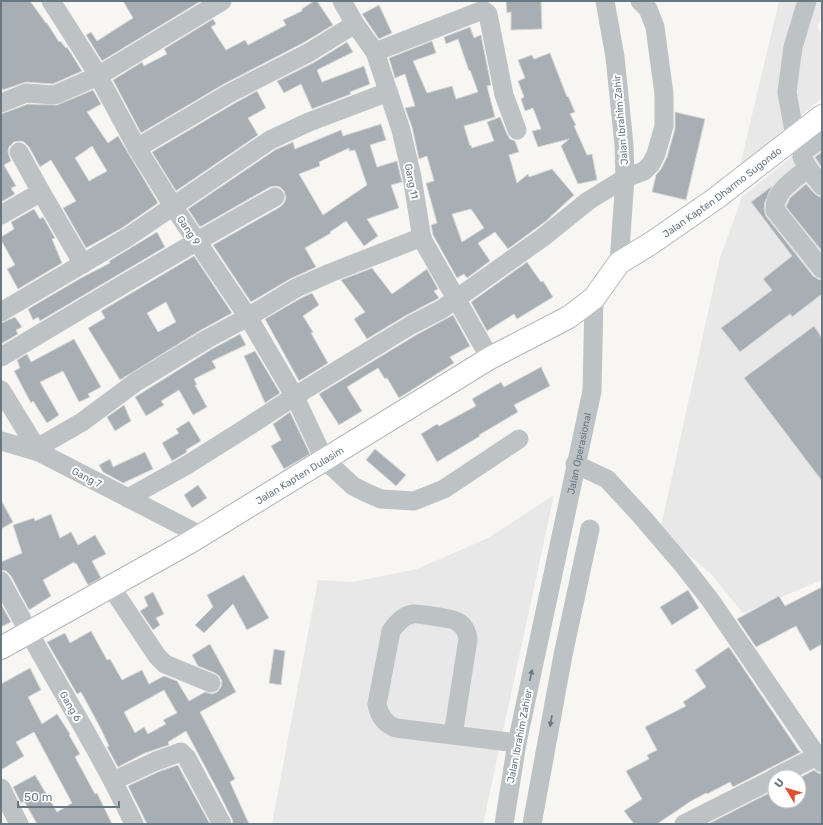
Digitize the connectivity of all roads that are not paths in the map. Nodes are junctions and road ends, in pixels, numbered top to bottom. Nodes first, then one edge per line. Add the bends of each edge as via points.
1 (51, 1) edge
2 (222, 1) edge
3 (342, 1) edge
4 (605, 1) edge
5 (640, 1) edge
6 (807, 1) edge
7 (355, 24) junction
8 (376, 52) junction
9 (98, 76) junction
10 (388, 92) junction
11 (1, 103) edge
12 (822, 116) edge
13 (516, 130) dead end
14 (795, 137) junction
15 (822, 138) edge
16 (137, 148) junction
17 (19, 152) dead end
18 (808, 168) junction
19 (624, 178) junction
20 (822, 186) edge
21 (41, 192) junction
22 (275, 197) dead end
23 (174, 206) junction
24 (1, 215) edge
25 (422, 237) junction
26 (196, 241) junction
27 (619, 263) junction
28 (83, 264) junction
29 (822, 269) edge
30 (594, 298) junction
31 (456, 299) junction
32 (1, 312) edge
33 (248, 317) junction
34 (1, 357) edge
35 (490, 358) junction
36 (1, 390) edge
37 (295, 397) junction
38 (519, 439) dead end
39 (1, 441) edge
40 (38, 450) junction
41 (324, 459) junction
42 (575, 464) junction
43 (128, 498) junction
44 (590, 529) dead end
45 (200, 535) junction
46 (1, 581) edge
47 (111, 587) junction
48 (29, 632) junction
49 (1, 648) edge
50 (536, 648) junction
51 (563, 655) junction
52 (211, 683) dead end
53 (453, 735) junction
54 (517, 743) junction
55 (820, 760) edge
56 (797, 769) edge
57 (113, 781) junction
58 (767, 782) edge
59 (1, 788) edge
60 (19, 824) edge
61 (134, 824) edge
62 (222, 824) edge
63 (504, 824) edge
64 (532, 824) edge
65 (684, 824) edge

1 - 9 street, Gang 9
2 - 9 street
3 - 7 street, Gang 11
4 - 19 street, Jalan Ibrahim Zahir via 616,64 624,145
5 - 19 street via 648,8 655,27 664,94 664,126 651,164 644,171
6 - 14 street via 793,47 787,92
7 - 8 street, Gang 11
7 - 16 street
8 - 10 street, Gang 11
8 - 13 street via 485,11 488,14 504,94
9 - 11 street via 57,94 26,93
9 - 16 street, Gang 9
10 - 23 street via 270,140
10 - 25 street, Gang 11 via 412,177
12 - 14 main road, Jalan Kapten Dharmo Sugondo
14 - 27 main road, Jalan Kapten Dharmo Sugondo via 715,199
15 - 18 street via 803,153 803,160
16 - 23 street, Gang 9
17 - 21 street
18 - 20 street
18 - 29 street via 780,194 775,210
19 - 27 street, Jalan Ibrahim Zahir
19 - 31 street via 588,200 542,238
21 - 24 street
21 - 28 street
22 - 26 street
23 - 26 street, Gang 9
23 - 28 street
25 - 31 street, Gang 11
25 - 33 street via 296,288
26 - 33 street, Gang 9
26 - 34 street
27 - 30 main road
28 - 32 street
30 - 35 main road, Jalan Kapten Dulasim via 569,317
30 - 42 street, Jalan Operasional via 592,391
31 - 35 street, Gang 11
31 - 37 street
33 - 37 street, Gang 9
33 - 40 street via 136,382 82,422
35 - 41 main road, Jalan Kapten Dulasim
36 - 40 street
37 - 41 street, Gang 9
37 - 43 street via 187,465
38 - 41 street via 444,489 414,501 381,499 367,494 353,486
39 - 40 street, Gang 7
40 - 43 street, Gang 7
41 - 45 main road, Jalan Kapten Dulasim
42 - 50 street, Jalan Operasional
42 - 55 street via 607,479 711,600
43 - 45 street, Gang 7
44 - 51 street
45 - 47 main road, Jalan Kapten Dulasim
46 - 48 street, Gang 6
47 - 48 main road, Jalan Kapten Dulasim
47 - 52 street via 165,664
48 - 49 main road, Jalan Kapten Dulasim
48 - 57 street, Gang 6
50 - 51 street
54 -> 50 street, Jalan Ibrahim Zahier
51 -> 64 street
53 - 53 street via 389,726 378,711 377,704 391,631 413,614 456,621 467,631 468,639
53 - 54 street
54 - 63 street, Jalan Ibrahim Zahier
55 - 56 street
57 - 61 street, Gang 6
57 - 62 street via 181,752 187,758
58 - 65 street
59 - 60 street

